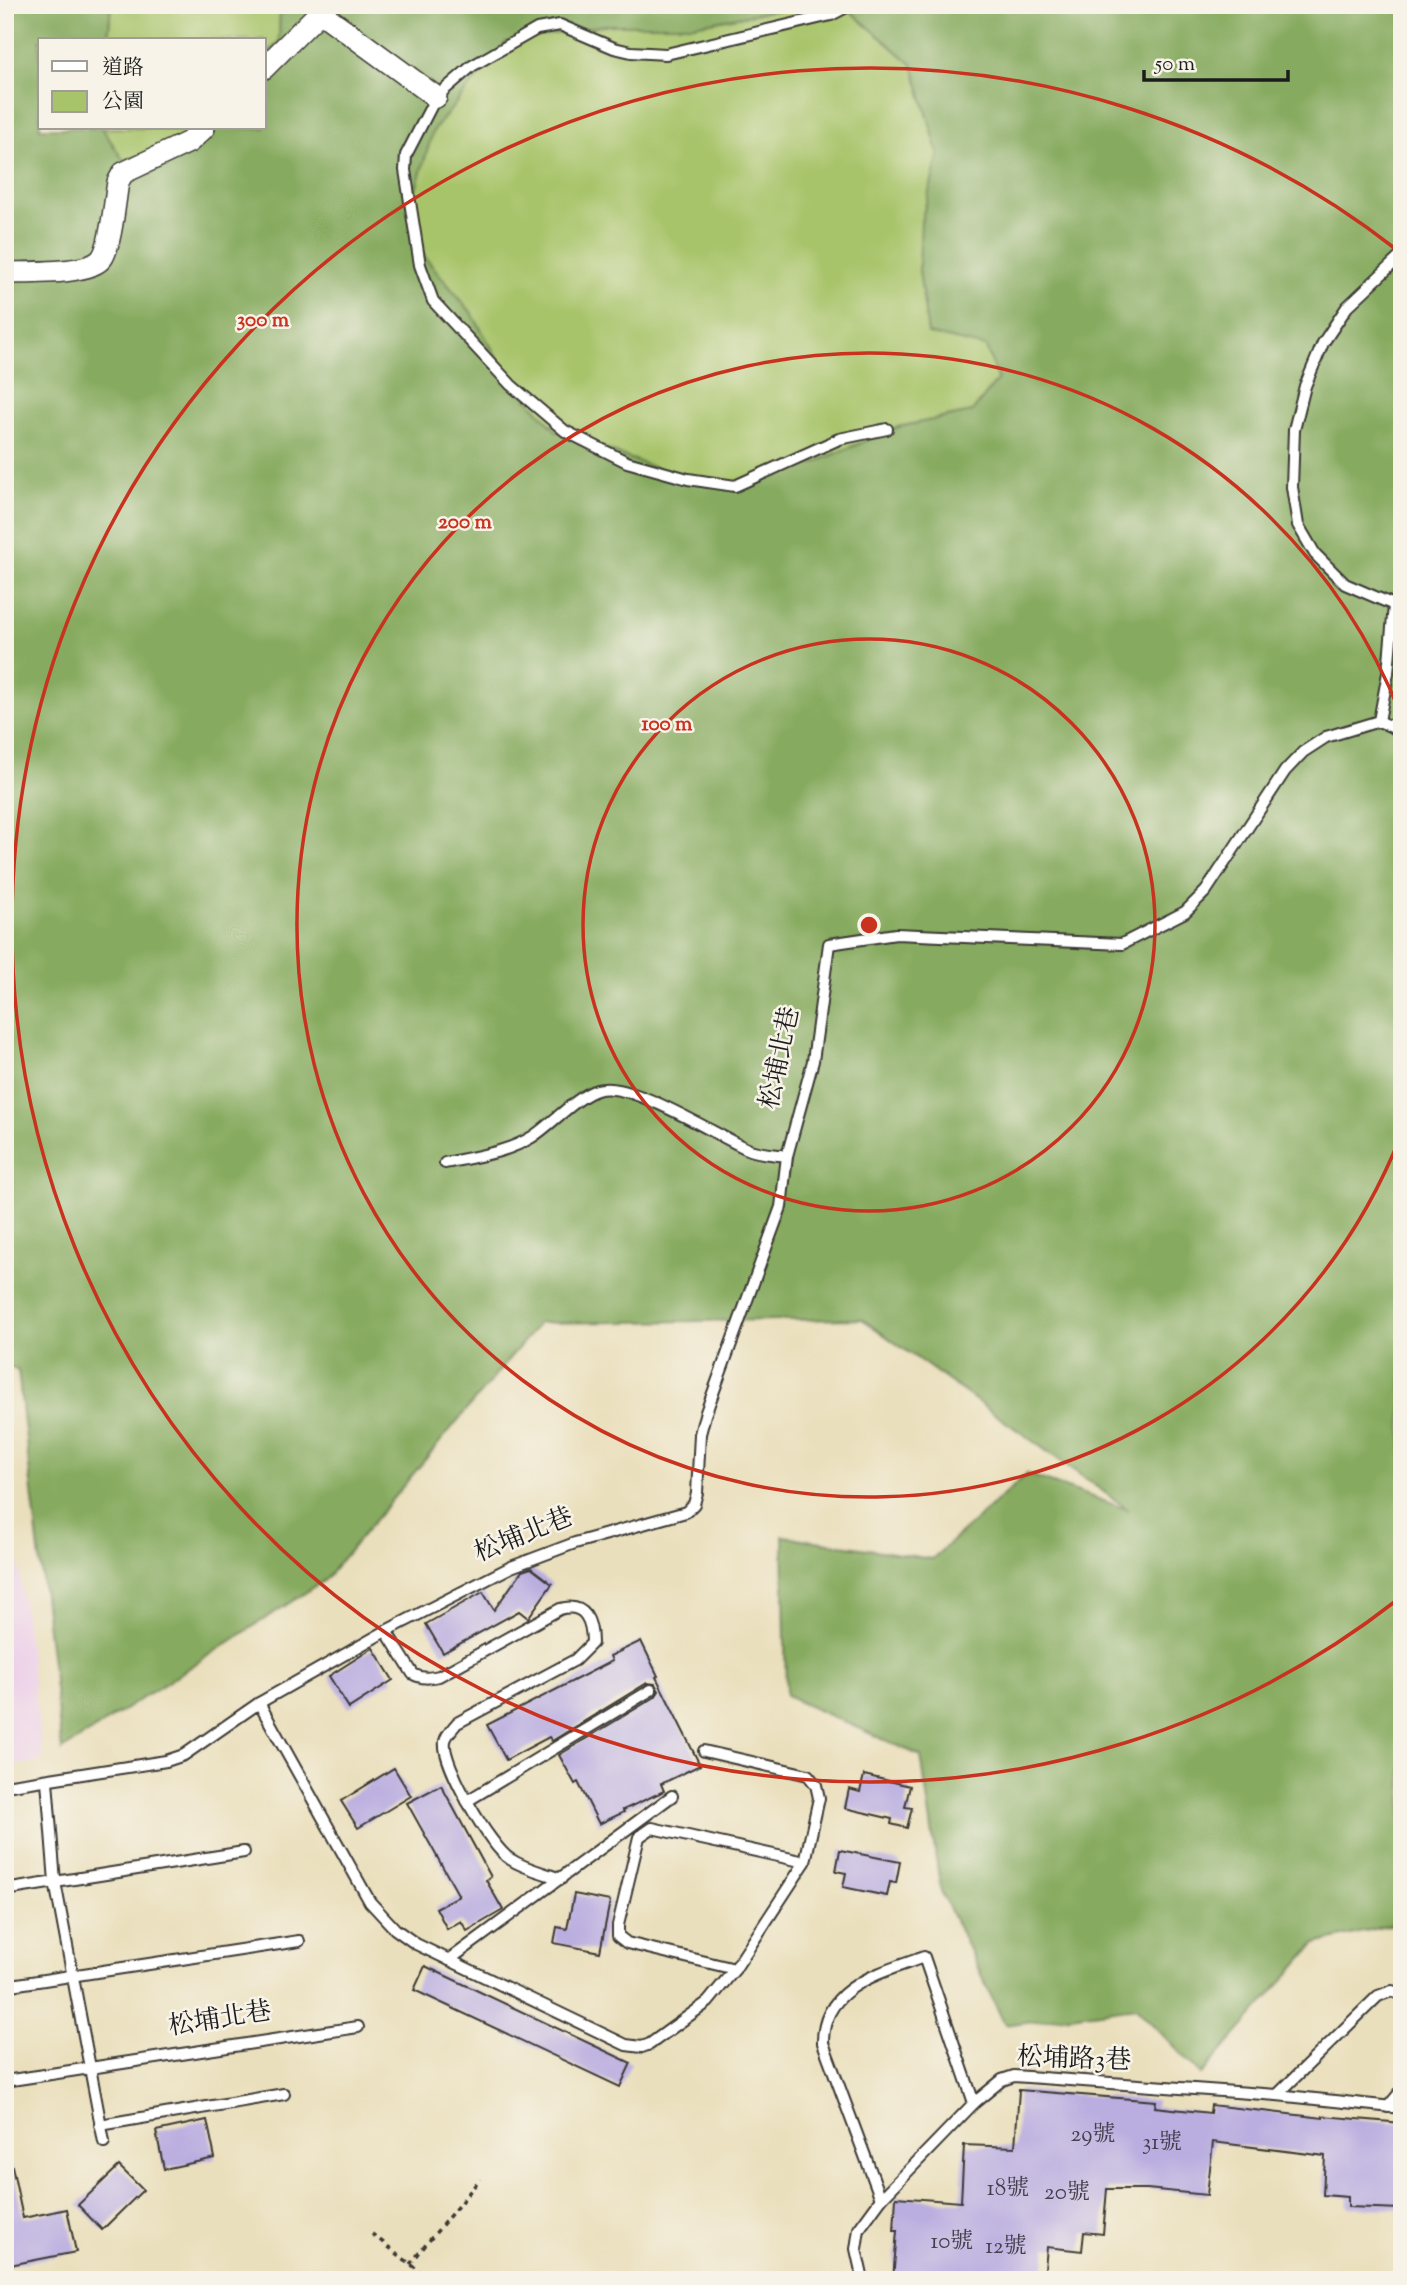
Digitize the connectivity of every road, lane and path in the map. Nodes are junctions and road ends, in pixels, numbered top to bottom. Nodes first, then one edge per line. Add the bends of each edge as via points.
1 (850, 5) edge
2 (324, 9) edge
3 (266, 66) edge
4 (436, 97) junction
5 (202, 130) edge
6 (1402, 256) edge
7 (5, 273) edge
8 (887, 429) dead end
9 (1402, 590) edge
10 (1394, 605) junction
11 (1379, 721) junction
12 (1402, 732) edge
13 (787, 1156) junction
14 (445, 1163) dead end
15 (386, 1631) junction
16 (651, 1690) dead end
17 (259, 1703) junction
18 (704, 1751) dead end
19 (47, 1781) junction
20 (5, 1786) edge
21 (671, 1796) dead end
22 (467, 1801) junction
23 (244, 1852) dead end
24 (805, 1862) junction
25 (561, 1879) junction
26 (55, 1882) junction
27 (5, 1890) edge
28 (299, 1941) dead end
29 (449, 1959) junction
30 (735, 1969) junction
31 (73, 1976) junction
32 (5, 1986) edge
33 (1402, 1995) edge
34 (358, 2027) dead end
35 (90, 2068) junction
36 (5, 2081) edge
37 (1402, 2090) edge
38 (284, 2094) dead end
39 (1277, 2095) junction
40 (974, 2103) junction
41 (1388, 2107) junction
42 (1402, 2108) edge
43 (100, 2125) junction
44 (104, 2142) dead end
45 (480, 2179) dead end
46 (881, 2199) junction
47 (372, 2234) dead end
48 (410, 2264) junction
49 (430, 2280) edge
50 (863, 2280) edge

1 - 4 lane via 831,15 666,54 614,48 560,25 549,26 472,66
2 - 3 street
2 - 4 street
4 - 8 lane via 406,155 405,170 420,265 433,301 511,385 565,431 627,462 735,486 839,439
5 - 7 street via 189,142 123,173 107,247 96,264 83,269
6 - 10 lane via 1347,307 1323,343 1294,430 1292,486 1298,525 1315,554 1345,584
9 - 10 lane
10 - 11 lane
11 - 12 lane
11 - 13 lane, 松埔北巷 via 1326,737 1303,752 1284,771 1206,891 1185,912 1122,944 896,934 829,944 813,1061
13 - 14 lane via 753,1151 648,1099 598,1089 531,1138 507,1149
13 - 15 lane, 松埔北巷 via 780,1206 705,1415 694,1504 686,1512 511,1567
15 - 17 lane, 松埔北巷
15 - 22 lane via 413,1674 429,1678 560,1609 578,1608 588,1618 592,1643 585,1653 457,1723 445,1739 450,1765
16 - 22 lane
17 - 19 lane, 松埔北巷 via 184,1755
17 - 29 lane via 370,1902 395,1929
18 - 24 lane via 808,1775 819,1798
19 - 20 lane, 松埔北巷
19 - 26 lane
21 - 25 lane
22 - 25 lane via 509,1859
23 - 26 lane
24 - 30 lane
24 - 30 lane via 652,1828 639,1837 618,1936 627,1943
25 - 29 lane
26 - 27 lane
26 - 31 lane
28 - 31 lane
29 - 30 lane via 626,2045 642,2047 662,2038 708,2002
31 - 32 lane
31 - 35 lane
33 - 39 lane via 1392,1991 1378,1996
34 - 35 lane, 松埔北巷
35 - 36 lane, 松埔北巷
35 - 43 lane
37 - 41 lane
38 - 43 lane
39 - 40 lane, 松埔路3巷 via 1014,2076
39 - 41 lane, 松埔路3巷
40 - 46 lane, 松埔路3巷
40 - 46 lane via 924,1957 859,1981 848,1990 828,2017 823,2043
41 - 42 lane, 松埔路3巷
43 - 44 lane
45 - 48 path
46 - 50 lane, 松埔路3巷 via 859,2229 856,2241
47 - 48 path
48 - 49 path

